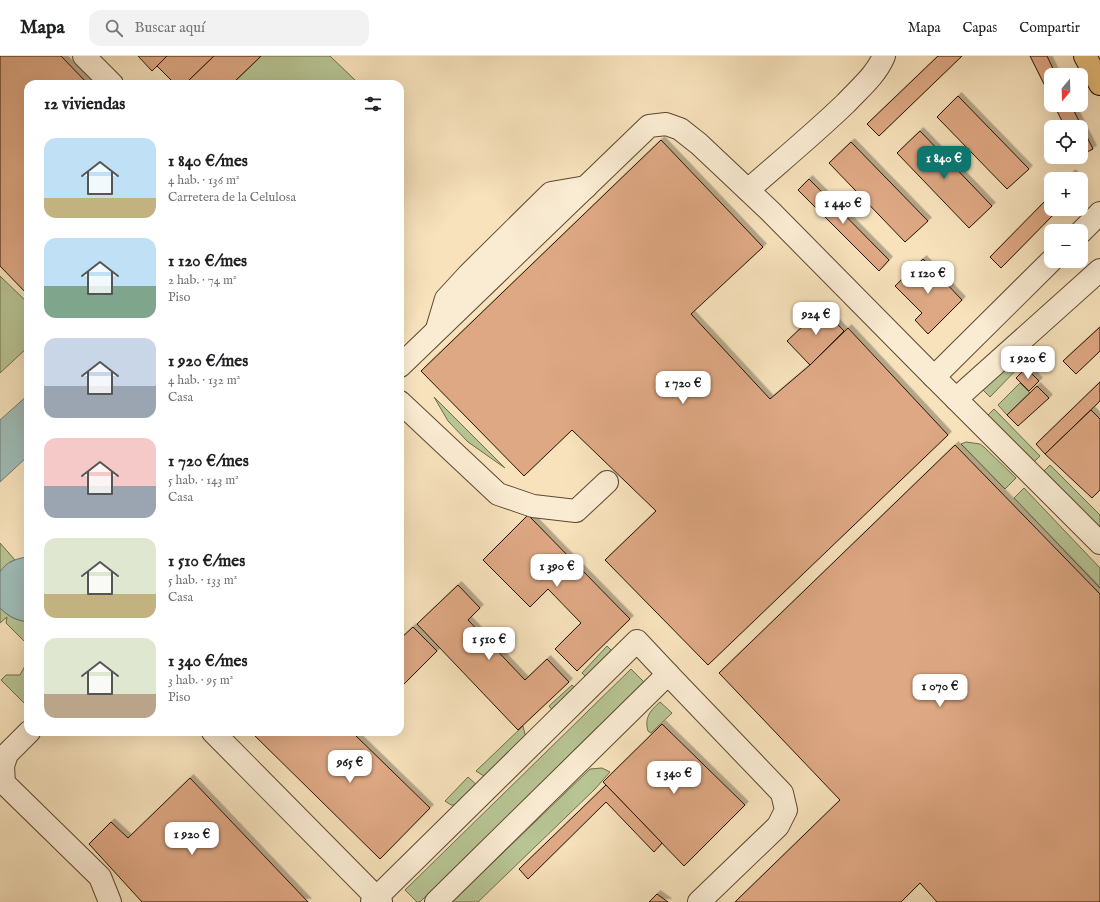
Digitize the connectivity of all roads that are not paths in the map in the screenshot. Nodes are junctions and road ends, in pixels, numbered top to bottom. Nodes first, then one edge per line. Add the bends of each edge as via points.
1 (84, 56) edge
2 (884, 56) edge
3 (1086, 56) edge
4 (108, 80) edge
5 (1100, 84) edge
6 (748, 190) junction
7 (1100, 213) edge
8 (1088, 225) edge
9 (1044, 268) edge
10 (1100, 270) edge
11 (404, 362) edge
12 (934, 377) junction
13 (956, 399) junction
14 (404, 406) edge
15 (607, 482) dead end
16 (1100, 543) edge
17 (668, 674) junction
18 (25, 736) edge
19 (217, 736) edge
20 (377, 900) edge
21 (110, 902) edge
22 (436, 902) edge
23 (699, 902) edge

1 - 4 street
2 - 6 street via 870,79
3 - 5 highway
6 - 11 street via 680,129 666,124 649,126
6 - 12 street
7 - 8 street
9 - 12 street
10 - 13 street
12 - 13 street
13 - 16 street
14 - 15 street via 498,494 533,506 576,510
17 - 20 street via 637,642
17 - 22 street
17 - 23 street via 782,793 786,810 778,826
18 - 21 street via 7,754 3,766 4,783 100,877
19 - 20 street

